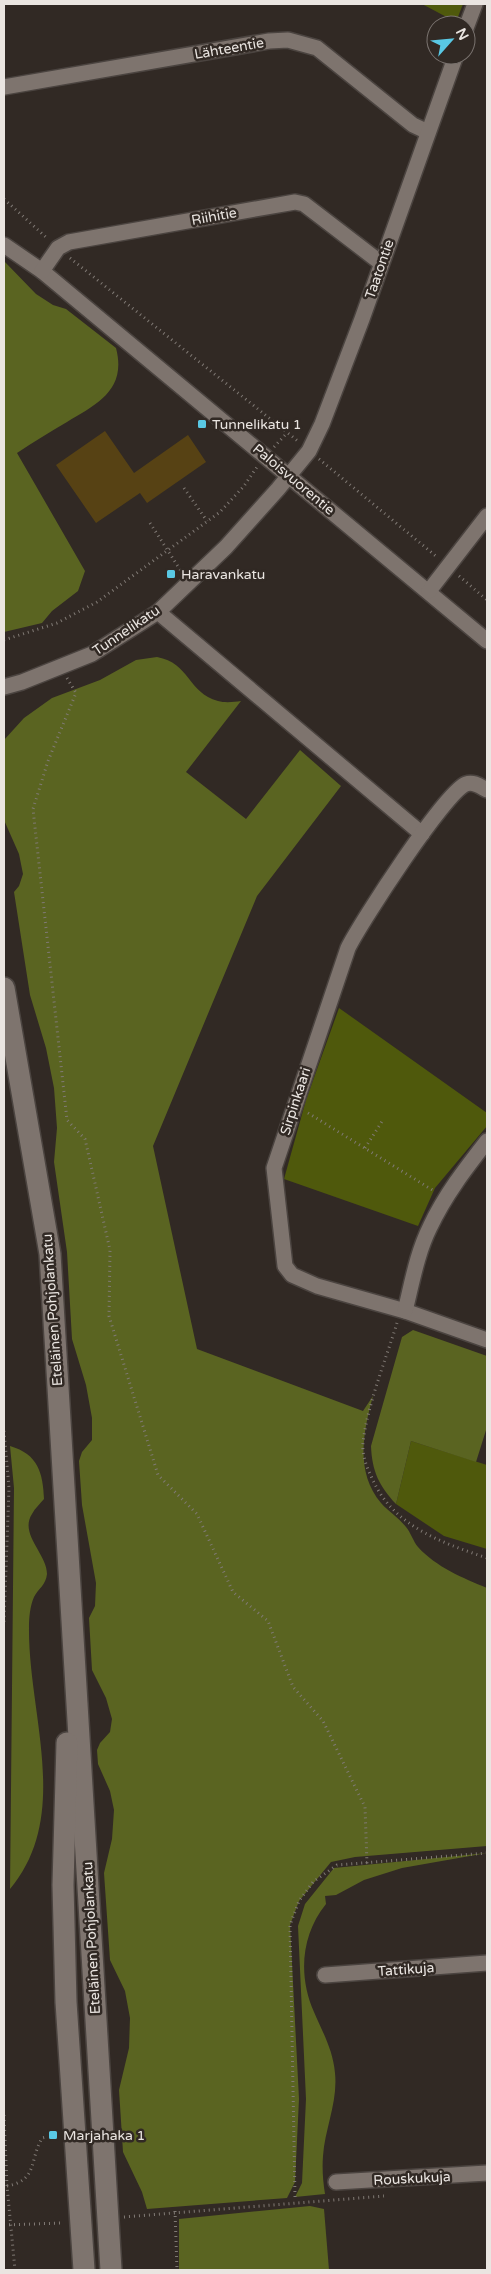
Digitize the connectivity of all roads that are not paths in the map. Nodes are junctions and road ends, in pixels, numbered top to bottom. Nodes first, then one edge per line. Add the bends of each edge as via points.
1 (452, 65) edge
2 (4, 87) edge
3 (428, 132) junction
4 (4, 245) edge
5 (381, 263) junction
6 (42, 271) junction
7 (290, 476) junction
8 (487, 516) edge
9 (429, 591) junction
10 (158, 612) junction
11 (487, 641) edge
12 (4, 687) edge
13 (487, 790) edge
14 (422, 834) junction
15 (4, 988) edge
16 (487, 1141) edge
17 (403, 1311) junction
18 (487, 1340) edge
19 (71, 1605) junction
20 (487, 1963) edge
21 (324, 1975) dead end
22 (487, 2173) edge
23 (336, 2182) dead end
24 (84, 2270) edge
25 (111, 2270) edge

1 - 3 street, Taatontie
2 - 3 street, Lähteentie via 288,40 318,48 413,124
3 - 5 street, Taatontie
4 - 6 street, Paloisvuorentie
5 - 6 street, Riihitie via 304,204 295,202 69,242 58,248
5 - 7 street, Taatontie via 322,424 309,451
6 - 7 street, Paloisvuorentie
7 - 9 street, Paloisvuorentie
7 - 10 street, Tunnelikatu via 226,547
8 - 9 street
9 - 11 street, Paloisvuorentie
10 - 12 street, Tunnelikatu via 92,654
10 - 14 street
13 - 14 street, Sirpinkaari via 474,783 457,790
14 - 17 street, Sirpinkaari via 361,922 348,948 274,1168 285,1266 292,1275 317,1286
15 - 19 main road, Eteläinen Pohjolankatu via 50,1254
16 - 17 street via 454,1184 429,1227
17 - 18 street, Sirpinkaari
19 - 24 main road, Eteläinen Pohjolankatu via 63,1885 66,2002
19 - 25 main road, Eteläinen Pohjolankatu
20 - 21 street, Tattikuja
22 - 23 street, Rouskukuja

